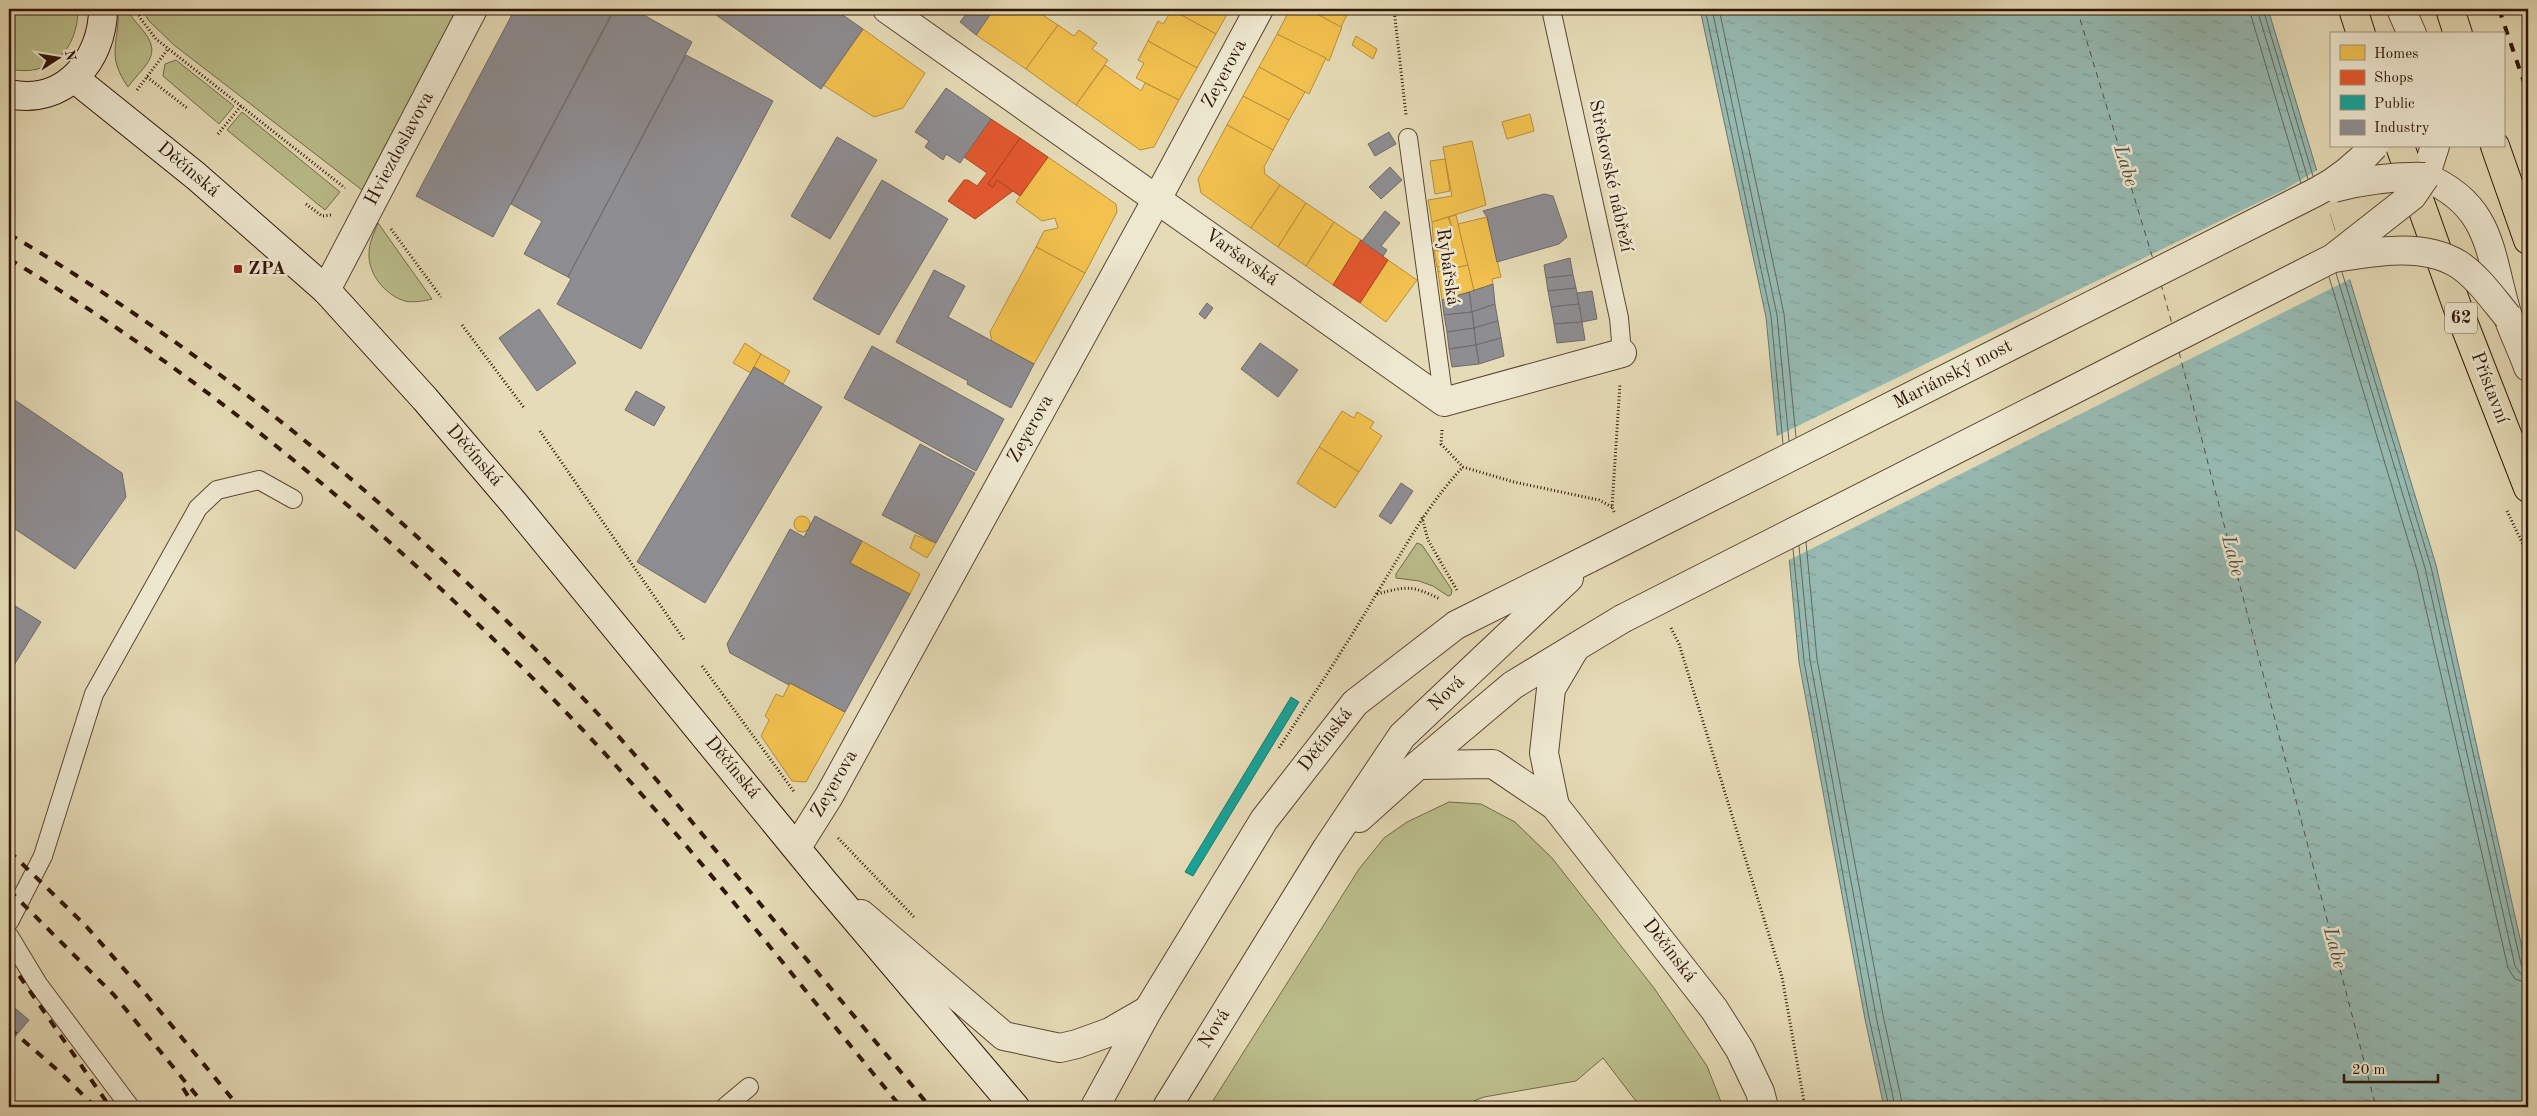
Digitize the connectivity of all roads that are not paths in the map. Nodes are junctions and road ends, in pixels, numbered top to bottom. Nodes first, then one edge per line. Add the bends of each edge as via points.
1 (103, 9) edge
2 (473, 9) edge
3 (887, 9) edge
4 (1259, 9) edge
5 (1551, 9) edge
6 (2353, 9) edge
7 (2450, 9) edge
8 (2360, 32) edge
9 (2457, 32) edge
10 (74, 78) junction
11 (9, 94) edge
12 (1408, 138) road end
13 (2372, 148) edge
14 (2401, 148) edge
15 (2434, 148) edge
16 (2495, 148) edge
17 (2425, 178) junction
18 (2316, 192) junction
19 (1157, 199) junction
20 (2528, 240) edge
21 (2333, 258) junction
22 (326, 290) junction
23 (2508, 317) junction
24 (1622, 353) joint
25 (2528, 367) edge
26 (1444, 402) junction
27 (2528, 488) edge
28 (293, 500) dead end
29 (1590, 558) junction
30 (1575, 648) junction
31 (1418, 765) junction
32 (1555, 806) junction
33 (797, 847) junction
34 (1327, 848) junction
35 (824, 882) junction
36 (9, 922) edge
37 (9, 936) edge
38 (1148, 1010) junction
39 (749, 1087) dead end
40 (130, 1107) edge
41 (725, 1107) edge
42 (1015, 1107) edge
43 (1096, 1107) edge
44 (1167, 1107) edge
45 (1764, 1107) edge

1 - 10 street via 103,26 97,46 88,63
2 - 22 street, Hviezdoslavova
3 - 19 street, Varšavská
4 - 19 street, Zeyerova
5 - 24 lane, Střekovské nábřeží via 1619,318
6 - 8 main road
7 - 9 main road
10 - 11 street via 37,95
10 - 22 street, Děčínská via 196,176
12 - 26 lane, Rybářská
13 - 18 street, Mariánský most, bridge via 2351,170
14 - 27 main road, Přístavní / 62 via 2456,306
15 - 17 street
16 - 20 main road
17 - 18 street, Mariánský most, bridge via 2370,179
17 - 21 street, bridge via 2412,196
17 - 23 street, Mariánský most via 2444,185 2473,211 2495,260
18 - 29 street, Mariánský most, bridge
19 - 26 street, Varšavská
19 - 33 street, Zeyerova
21 - 23 street, bridge via 2380,251 2424,252 2442,256 2475,278
21 - 30 street, Nová, bridge via 1622,619
22 - 33 street, Děčínská via 513,502
23 - 25 street
24 - 26 street
28 - 36 lane via 259,480 218,490 198,508 94,694 43,856
29 - 34 street, Nová via 1402,736
29 - 38 street, Děčínská via 1456,625 1355,704 1264,820
30 - 31 street, Nová via 1513,685
30 - 32 street, Děčínská via 1551,689 1544,753
31 - 32 street, Děčínská via 1493,764
31 - 34 street, Nová
32 - 45 street, Děčínská via 1714,1009 1740,1050
33 - 35 street, Děčínská
34 - 44 street, Nová
35 - 38 street, Děčínská via 1004,1036 1060,1048 1110,1032
35 - 42 street, Děčínská
37 - 40 lane via 38,984
38 - 43 street, Děčínská
39 - 41 lane

